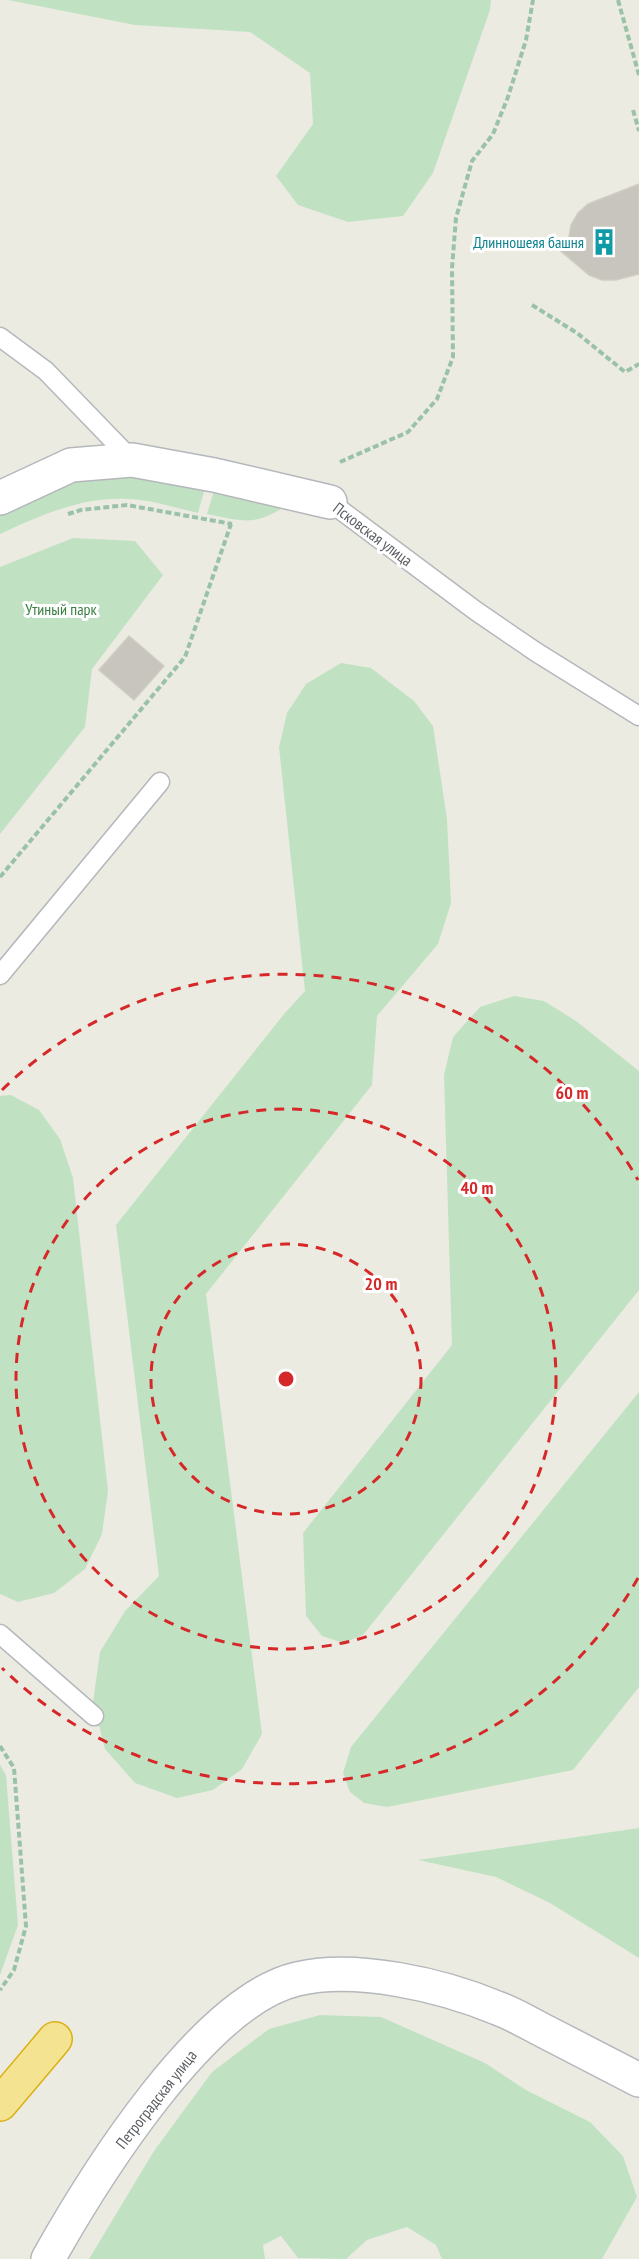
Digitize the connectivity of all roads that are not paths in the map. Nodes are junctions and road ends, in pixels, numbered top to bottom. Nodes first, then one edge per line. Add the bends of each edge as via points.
1 (0, 337) edge
2 (132, 460) junction
3 (0, 498) edge
4 (330, 501) joint
5 (639, 716) edge
6 (160, 782) dead end
7 (0, 975) edge
8 (0, 1634) edge
9 (94, 1716) dead end
10 (56, 2038) dead end
11 (639, 2080) edge
12 (0, 2104) edge
13 (48, 2259) edge

1 - 2 lane via 45,371
2 - 3 street, Псковская улица via 71,465
2 - 4 street, Псковская улица
4 - 5 lane, Псковская улица via 476,611
6 - 7 lane
8 - 9 lane
10 - 12 highway
11 - 13 street, Петроградская улица via 499,2008 461,1995 368,1976 325,1974 295,1979 261,1993 189,2054 132,2127 74,2212

